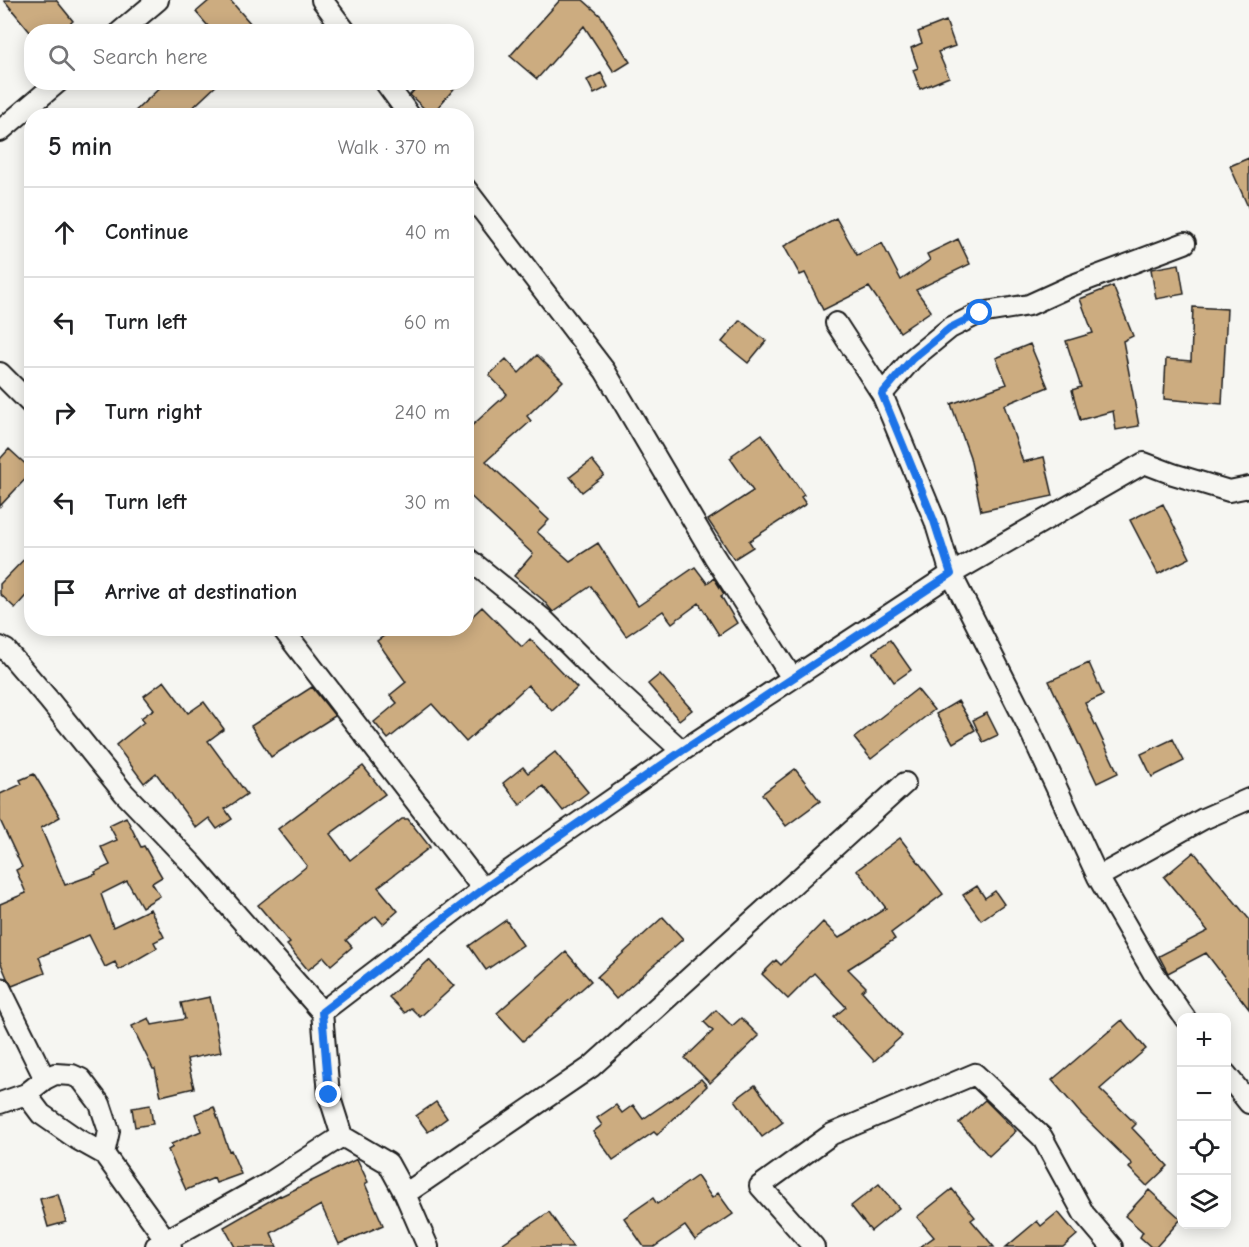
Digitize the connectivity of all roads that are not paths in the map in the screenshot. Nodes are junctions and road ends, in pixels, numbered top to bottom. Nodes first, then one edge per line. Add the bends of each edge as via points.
1 (158, 0) edge
2 (322, 0) edge
3 (130, 24) edge
4 (340, 24) edge
5 (49, 90) edge
6 (391, 90) edge
7 (27, 108) edge
8 (404, 108) edge
9 (24, 111) edge
10 (0, 131) edge
11 (474, 199) edge
12 (1185, 243) dead end
13 (836, 323) dead end
14 (0, 373) edge
15 (882, 394) junction
16 (24, 397) edge
17 (1249, 487) edge
18 (474, 563) edge
19 (951, 574) junction
20 (288, 636) edge
21 (0, 647) edge
22 (792, 678) junction
23 (682, 751) junction
24 (905, 783) dead end
25 (1249, 799) edge
26 (1098, 877) junction
27 (483, 889) junction
28 (0, 988) edge
29 (322, 1012) junction
30 (1182, 1013) edge
31 (45, 1079) junction
32 (1231, 1079) edge
33 (26, 1094) junction
34 (0, 1103) edge
35 (1249, 1103) edge
36 (342, 1136) junction
37 (104, 1154) junction
38 (405, 1194) junction
39 (164, 1245) edge
40 (428, 1247) edge
41 (814, 1247) edge
42 (1112, 1247) edge

1 - 3 street
2 - 4 street
5 - 7 street
6 - 8 street
9 - 10 street
11 - 22 street via 604,370 714,556
12 - 15 street via 1029,305 980,313 950,328 912,359
13 - 15 street
14 - 16 street
15 - 19 street via 934,521
17 - 19 street via 1229,491 1144,463
18 - 23 street via 543,619
19 - 22 street
19 - 26 street via 1021,711
20 - 27 street
21 - 29 street via 49,700 124,793
22 - 23 street
23 - 27 street
24 - 38 street via 591,1067
25 - 26 street via 1203,819
26 - 30 street via 1154,974
27 - 29 street
28 - 31 street
29 - 36 street via 329,1095
31 - 33 street
31 - 37 street via 55,1074 81,1079 100,1104 109,1131
32 - 35 street
33 - 34 street
33 - 37 street via 41,1114
36 - 38 street via 388,1163
36 - 39 street
37 - 39 street
38 - 40 street
41 - 42 street via 760,1186 832,1134 975,1074 1042,1137 1084,1214

